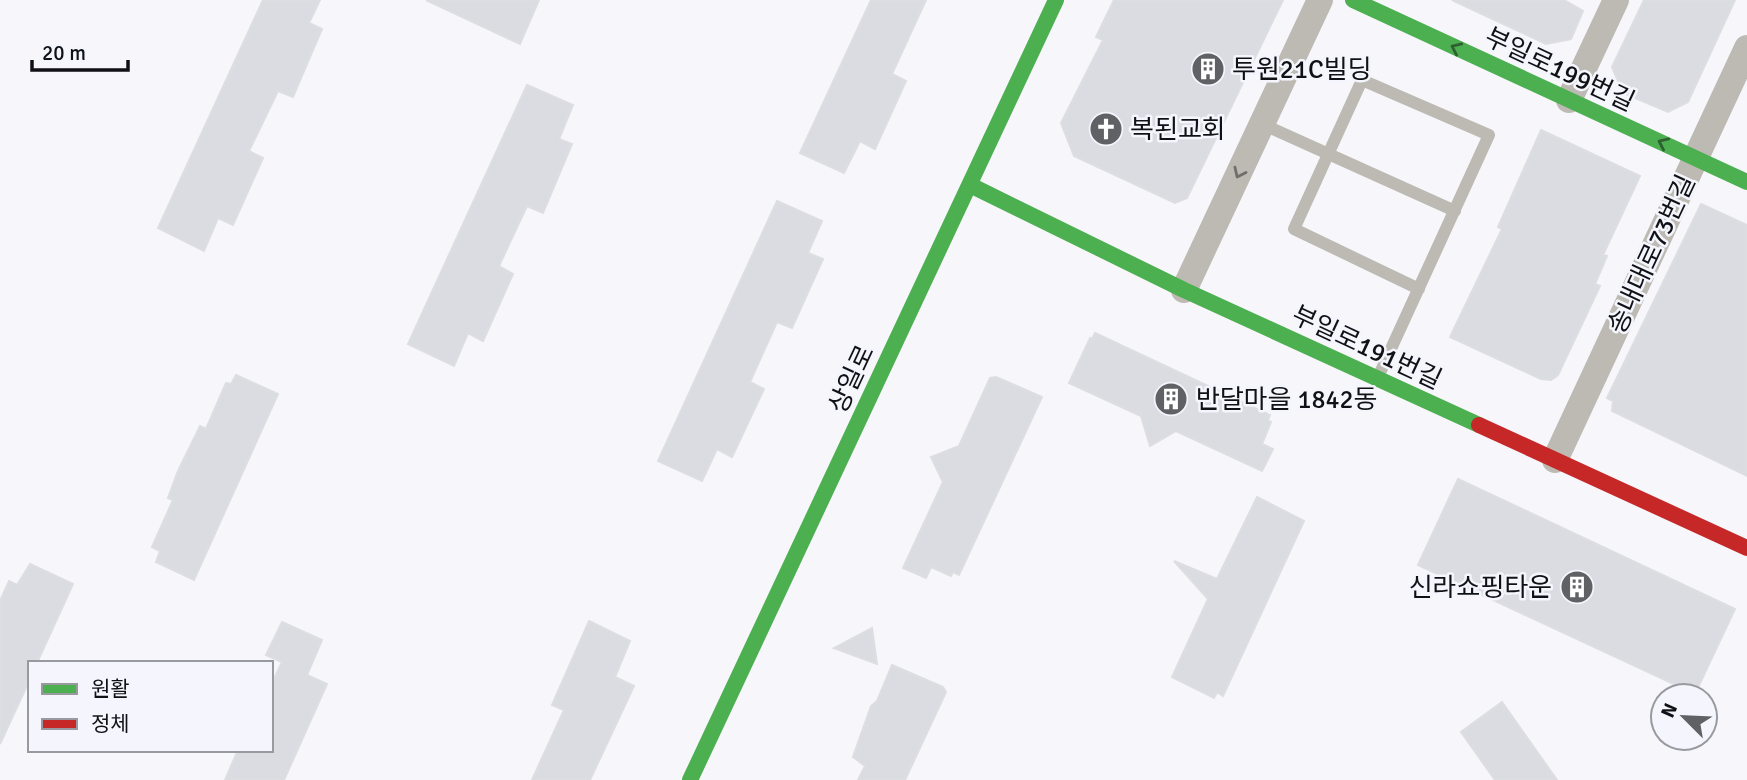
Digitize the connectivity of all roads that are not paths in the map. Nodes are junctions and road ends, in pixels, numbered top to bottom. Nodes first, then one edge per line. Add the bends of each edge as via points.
1 (1056, 0) edge
2 (1320, 0) edge
3 (1353, 0) edge
4 (1616, 0) edge
5 (1747, 48) edge
6 (1569, 100) junction
7 (1262, 124) junction
8 (1329, 154) junction
9 (1695, 158) junction
10 (1747, 182) edge
11 (970, 186) junction
12 (1455, 211) junction
13 (1419, 289) junction
14 (1184, 290) junction
15 (1377, 378) junction
16 (1555, 460) junction
17 (1747, 548) edge
18 (690, 780) edge

1 - 11 street, 상일로
2 - 7 street
6 -> 3 street, 부일로199번길
4 - 6 street
5 - 9 street, 송내대로73번길
9 -> 6 street, 부일로199번길
7 - 8 lane
7 -> 14 street
8 - 12 lane
8 - 12 lane via 1362,80 1489,135
8 - 13 lane via 1294,229
9 - 10 street, 부일로199번길
9 - 16 street, 송내대로73번길
11 - 14 street, 부일로191번길
11 - 18 street, 상일로
12 - 13 lane
13 - 15 lane
14 - 15 street, 부일로191번길
15 - 16 street, 부일로191번길
16 - 17 street, 부일로191번길

